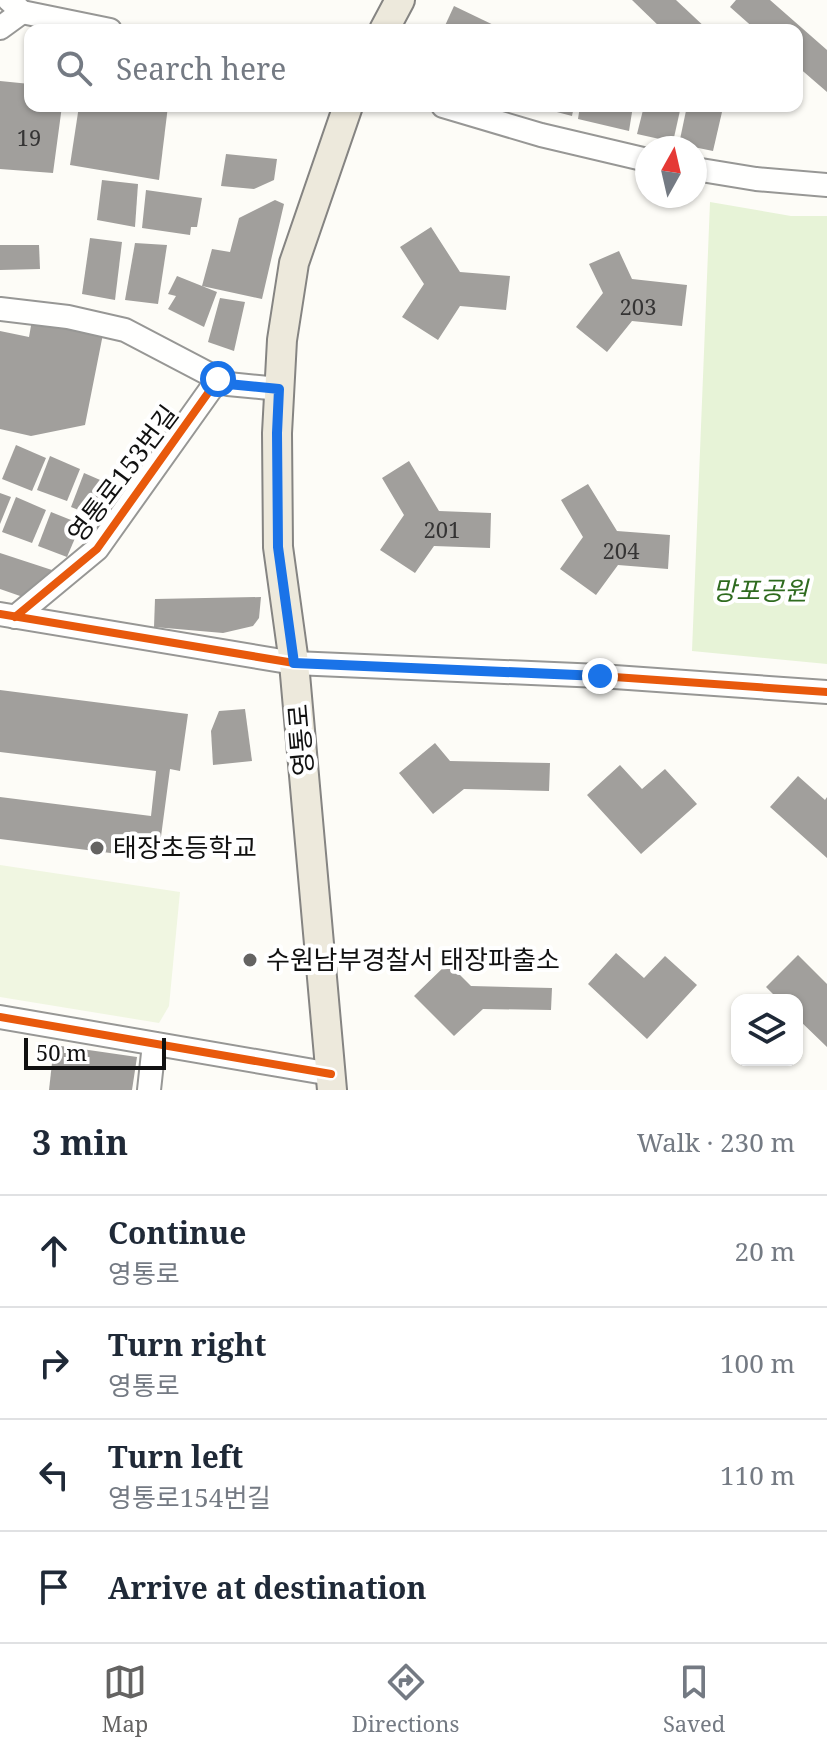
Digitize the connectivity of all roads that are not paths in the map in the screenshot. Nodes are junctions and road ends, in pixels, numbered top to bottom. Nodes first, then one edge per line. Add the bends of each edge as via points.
1 (400, 0) edge
2 (16, 6) edge
3 (48, 9) edge
4 (92, 24) edge
5 (387, 24) edge
6 (0, 28) edge
7 (346, 112) edge
8 (463, 112) edge
9 (635, 157) edge
10 (707, 171) edge
11 (827, 185) edge
12 (0, 309) edge
13 (218, 379) junction
14 (279, 389) junction
15 (7, 615) edge
16 (294, 663) junction
17 (827, 692) edge
18 (0, 1017) edge
19 (154, 1044) junction
20 (331, 1082) edge
21 (149, 1090) edge

1 - 5 main road
2 - 3 street
2 - 6 street
3 - 4 street
7 - 14 main road, 영통로 via 294,263
8 - 9 street
10 - 11 street
12 - 13 street via 125,330
13 - 14 street
13 - 15 street, 영통로153번길 via 97,549
14 - 16 main road, 영통로 via 278,547
15 - 16 street, 영통로153번길
16 - 17 street, 영통로153번길
16 - 20 main road, 영통로
18 - 19 street
19 - 20 street
19 - 21 street

